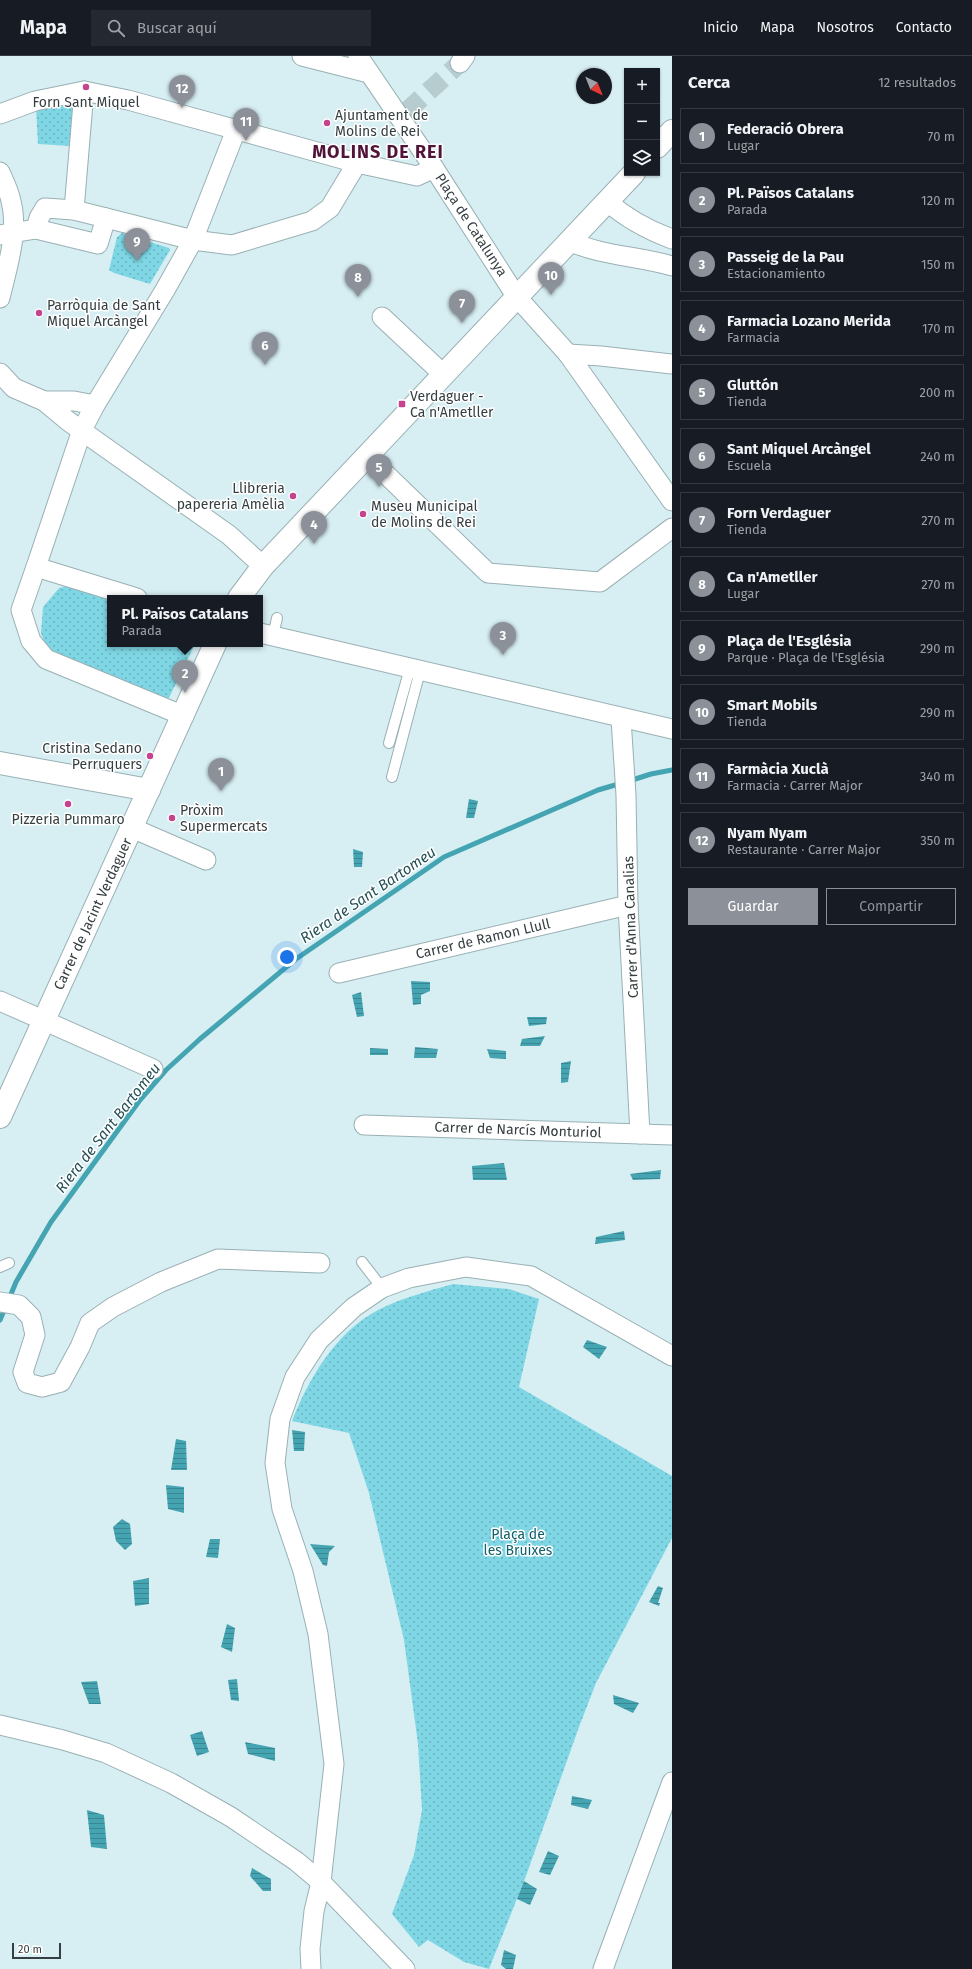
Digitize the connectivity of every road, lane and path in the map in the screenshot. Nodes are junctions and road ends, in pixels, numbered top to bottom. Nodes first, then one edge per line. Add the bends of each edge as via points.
1 (302, 56) edge
2 (321, 56) edge
3 (352, 56) edge
4 (358, 56) edge
5 (370, 73) junction
6 (84, 91) junction
7 (0, 114) edge
8 (236, 130) junction
9 (672, 131) edge
10 (660, 144) edge
11 (357, 163) junction
12 (434, 168) junction
13 (0, 172) edge
14 (631, 176) edge
15 (608, 202) junction
16 (74, 210) junction
17 (106, 218) junction
18 (38, 224) junction
19 (9, 230) edge
20 (672, 239) edge
21 (193, 240) junction
22 (576, 248) junction
23 (672, 266) edge
24 (516, 296) junction
25 (0, 298) edge
26 (382, 317) dead end
27 (568, 354) junction
28 (672, 364) edge
29 (0, 373) edge
30 (443, 374) junction
31 (44, 400) junction
32 (95, 405) junction
33 (82, 430) junction
34 (367, 456) junction
35 (672, 501) edge
36 (672, 528) edge
37 (263, 566) junction
38 (36, 567) junction
39 (127, 595) edge
40 (241, 595) edge
41 (277, 618) dead end
42 (267, 635) edge
43 (214, 647) edge
44 (415, 670) junction
45 (184, 716) junction
46 (621, 719) junction
47 (672, 729) edge
48 (389, 743) dead end
49 (0, 763) edge
50 (392, 777) dead end
51 (149, 790) junction
52 (132, 828) junction
53 (206, 860) dead end
54 (628, 905) junction
55 (339, 973) dead end
56 (0, 1001) edge
57 (44, 1021) junction
58 (153, 1069) dead end
59 (0, 1117) edge
60 (364, 1125) dead end
61 (640, 1134) junction
62 (672, 1135) edge
63 (362, 1262) dead end
64 (320, 1263) dead end
65 (382, 1288) junction
66 (0, 1302) edge
67 (672, 1356) edge
68 (0, 1725) edge
69 (672, 1782) edge
70 (321, 1882) junction
71 (311, 1969) edge
72 (406, 1969) edge
73 (603, 1969) edge

1 - 5 street
2 - 3 street via 360,67
4 - 5 street
5 - 12 street via 403,114
6 - 7 street via 35,101
6 - 8 street, Plaça de Catalunya via 128,100
6 - 16 street
8 - 11 street, Plaça de Catalunya
8 - 21 street
9 - 10 main road
11 - 12 street, Plaça de Catalunya via 417,176
11 - 21 street via 330,208 312,222 232,245
12 - 24 street, Plaça de Catalunya
13 - 19 street via 12,201
14 - 15 main road
15 - 20 street via 624,216 648,230
15 - 22 main road
16 - 17 street
16 - 18 street via 45,208
17 - 18 street via 98,244
17 - 21 street
18 - 19 street
19 - 25 street via 12,252
21 - 32 street
22 - 23 street via 654,260
22 - 24 main road
24 - 27 street, Plaça de Catalunya
24 - 30 main road
26 - 30 street
27 - 28 street
27 - 35 street, Plaça de Catalunya
29 - 31 street via 14,388
30 - 34 main road
31 - 32 street
31 - 33 street
32 - 33 street
33 - 37 street via 229,535
33 - 38 street
34 - 36 street via 488,573 600,582
34 - 37 main road
37 - 40 main road
38 - 39 street
38 - 45 street via 21,610 31,641 46,659
41 - 42 lane
42 - 44 street
43 - 45 main road, Carrer de Jacint Verdaguer
44 - 46 street
44 - 48 lane
44 - 50 lane
45 - 51 main road, Carrer de Jacint Verdaguer
46 - 47 street
46 - 54 street, Carrer d'Anna Canalias via 626,795
49 - 51 main road
51 - 52 main road, Carrer de Jacint Verdaguer
52 - 53 street
52 - 57 main road, Carrer de Jacint Verdaguer
54 - 55 street, Carrer de Ramon Llull
54 - 61 street, Carrer d'Anna Canalias
56 - 57 street
57 - 58 street
57 - 59 main road, Carrer de Jacint Verdaguer
60 - 61 street, Carrer de Narcís Monturiol
61 - 62 street, Carrer de Narcís Monturiol
63 - 65 lane
64 - 66 street via 218,1259 161,1282 113,1307 90,1323 61,1382 42,1386 27,1383 23,1372 35,1335 31,1317 19,1305
65 - 67 street via 409,1278 466,1267 531,1276
65 - 70 street via 354,1307 319,1340 295,1377 280,1418 275,1463 282,1509 303,1571 318,1634 334,1764
68 - 70 street via 106,1753 140,1768 231,1817 296,1861
69 - 73 street
70 - 71 street via 314,1911 310,1949
70 - 72 street

